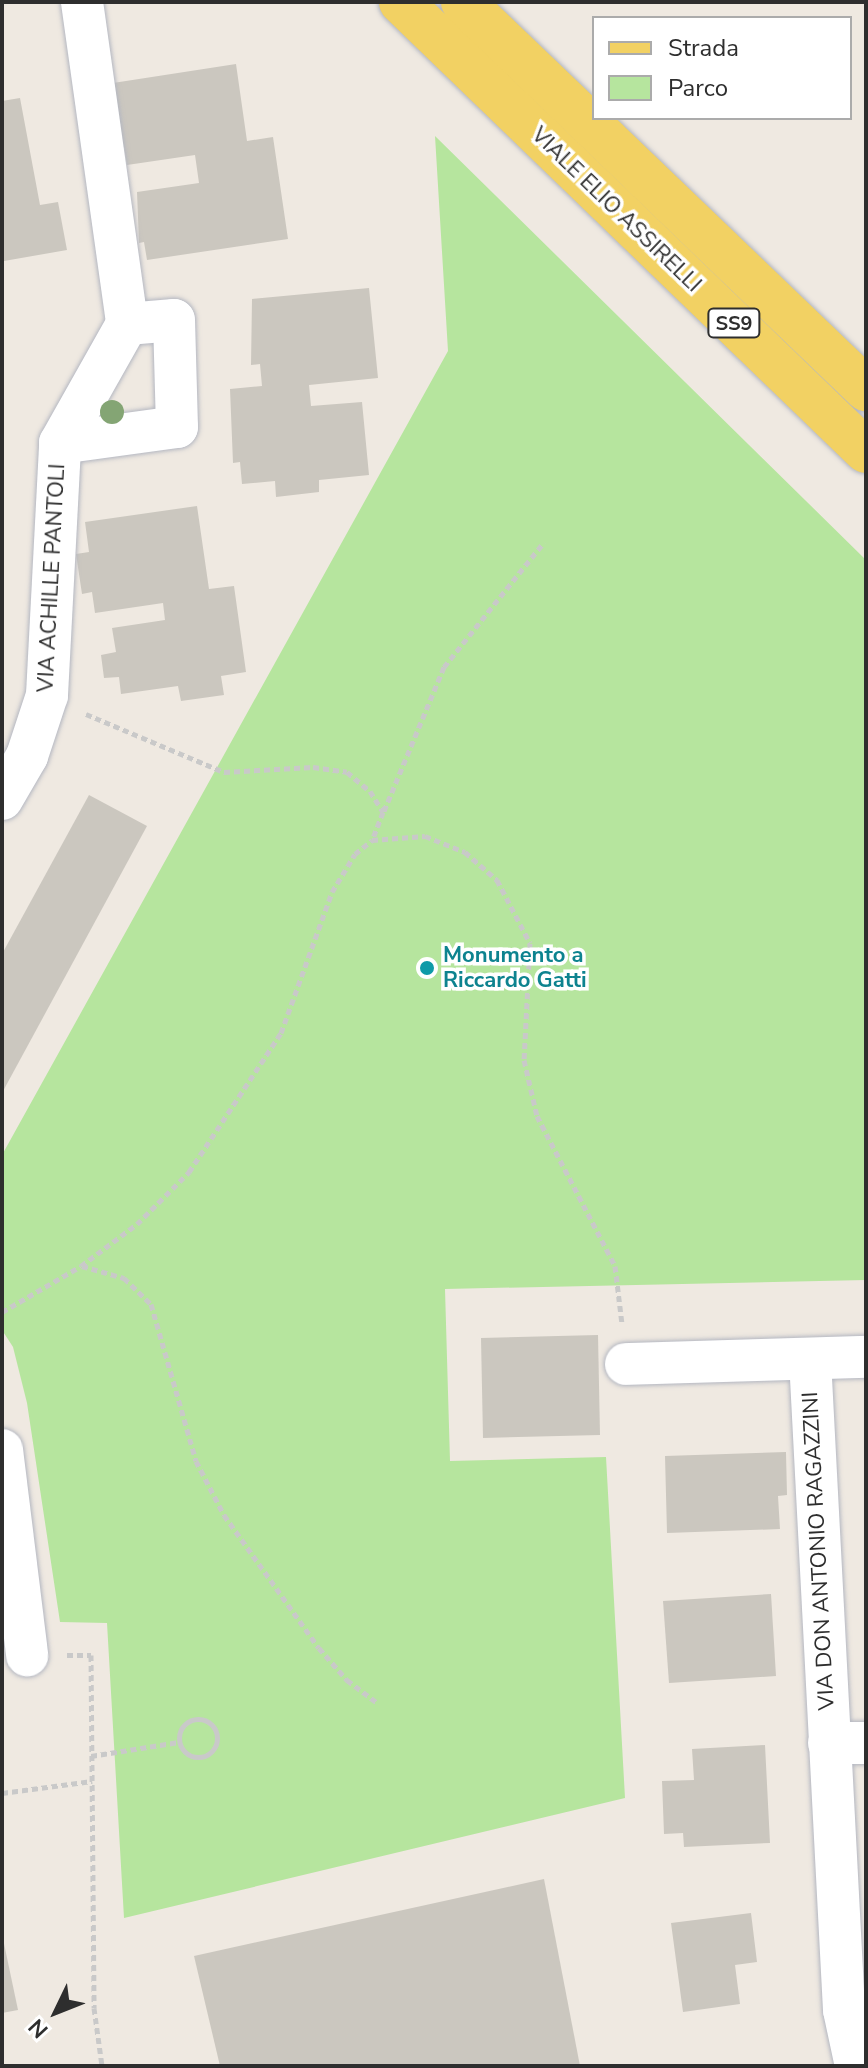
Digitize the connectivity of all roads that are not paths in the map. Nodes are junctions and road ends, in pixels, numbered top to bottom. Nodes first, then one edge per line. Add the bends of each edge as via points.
1 (82, 2) edge
2 (401, 2) edge
3 (463, 2) edge
4 (127, 324) junction
5 (866, 389) edge
6 (60, 443) junction
7 (866, 451) edge
8 (2, 799) edge
9 (866, 1357) edge
10 (810, 1359) junction
11 (626, 1364) road end
12 (2, 1450) edge
13 (27, 1655) road end
14 (847, 1743) edge
15 (856, 2066) edge

1 - 4 street
2 - 7 main road, VIALE ELIO ASSIRELLI / SS9
3 - 5 main road, VIALE ELIO ASSIRELLI / SS9
4 - 6 street, VIA ACHILLE PANTOLI
4 - 6 street, VIA ACHILLE PANTOLI via 174,320 177,427
6 - 8 street, VIA ACHILLE PANTOLI via 47,695 27,756
9 - 10 street, VIA DON ANTONIO RAGAZZINI
10 - 11 street, VIA DON ANTONIO RAGAZZINI
10 - 14 street, VIA DON ANTONIO RAGAZZINI
12 - 13 street
14 - 15 street, VIA DON ANTONIO RAGAZZINI via 844,2010

